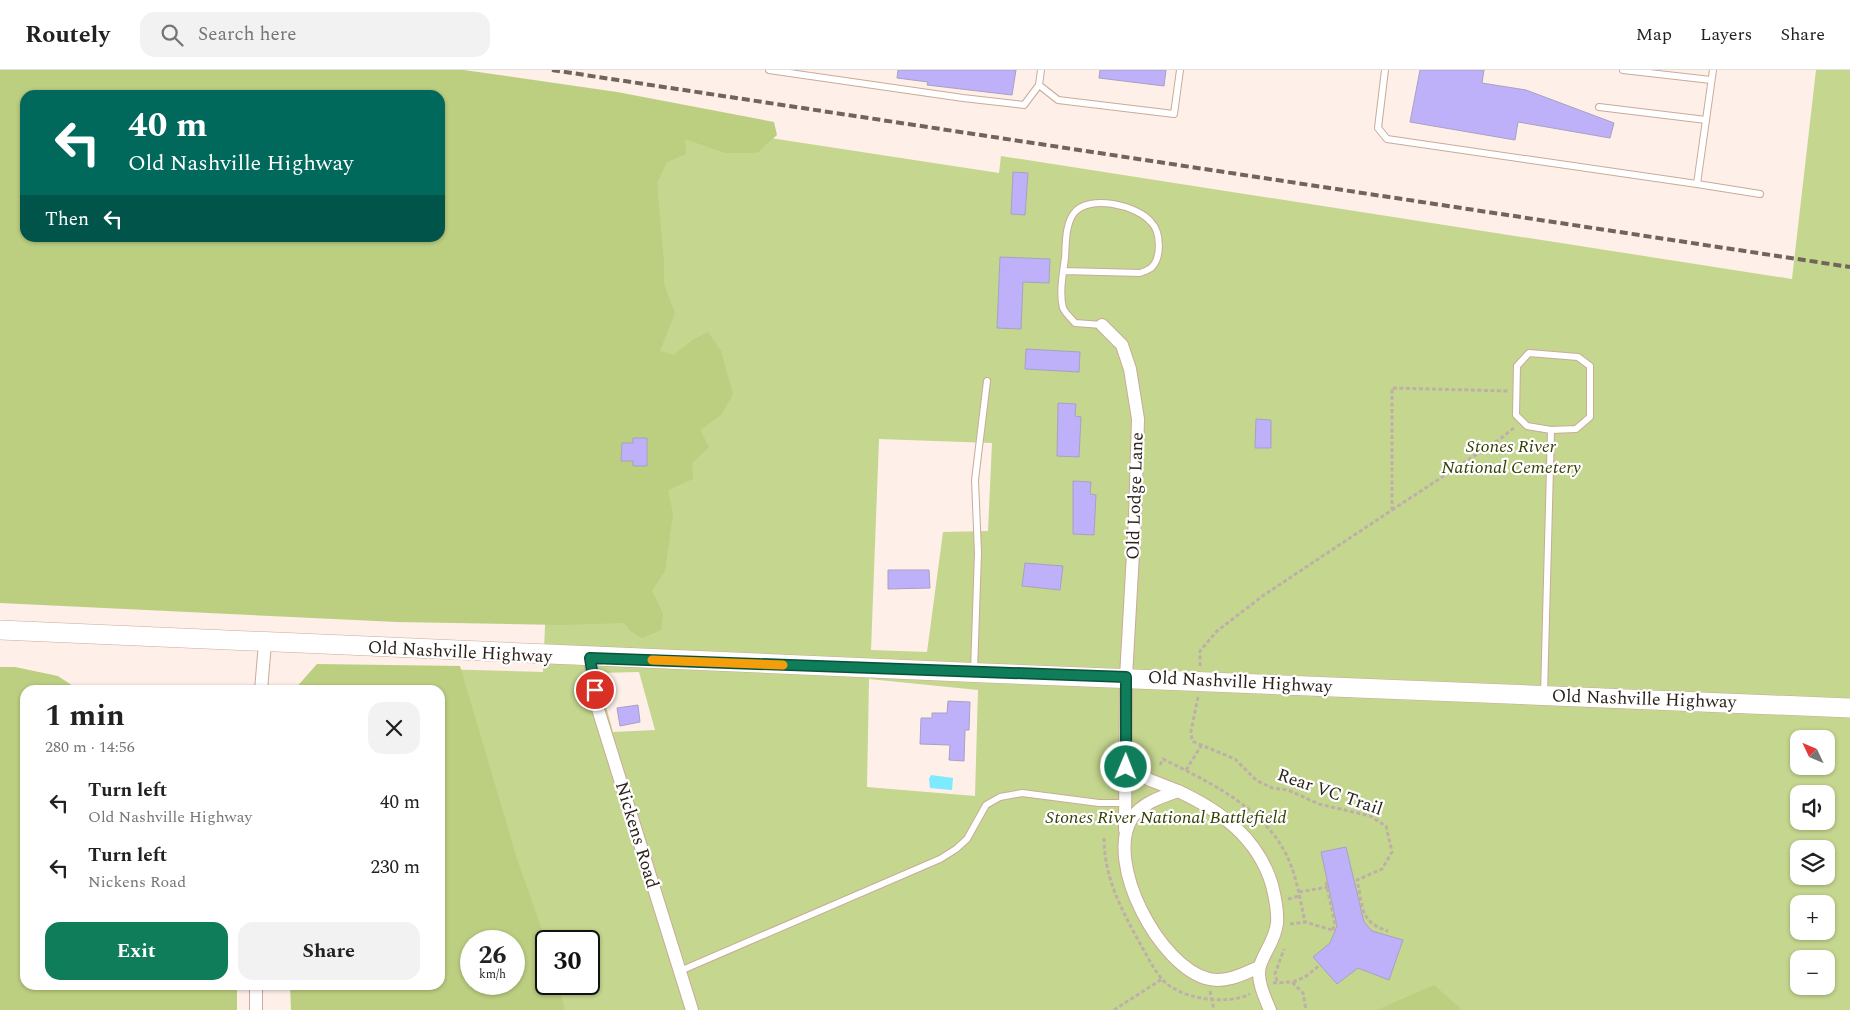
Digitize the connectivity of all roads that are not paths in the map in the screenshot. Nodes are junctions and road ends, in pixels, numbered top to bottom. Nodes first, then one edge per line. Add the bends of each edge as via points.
1 (769, 70) edge
2 (1041, 70) edge
3 (1180, 70) edge
4 (1385, 70) edge
5 (1623, 70) edge
6 (1713, 70) edge
7 (1711, 80) junction
8 (1040, 85) junction
9 (1599, 107) dead end
10 (1706, 120) junction
11 (1697, 184) junction
12 (1760, 194) dead end
13 (1064, 271) junction
14 (1102, 325) joint
15 (987, 381) dead end
16 (1552, 430) junction
17 (0, 630) edge
18 (265, 643) junction
19 (590, 658) junction
20 (974, 672) junction
21 (1126, 677) junction
22 (261, 685) edge
23 (1544, 695) junction
24 (1850, 708) edge
25 (1126, 767) junction
26 (1178, 792) junction
27 (1126, 803) junction
28 (1124, 836) junction
29 (1260, 967) junction
30 (680, 971) junction
31 (256, 990) edge
32 (256, 1010) edge
33 (692, 1010) edge
34 (1270, 1010) edge

1 - 8 lane via 1024,105
2 - 8 lane
3 - 8 lane via 1174,114 1058,100
4 - 11 lane via 1378,128 1387,139
5 - 7 lane
6 - 7 lane
7 - 10 lane
9 - 10 lane
10 - 11 lane
11 - 12 lane
13 - 13 lane via 1068,227 1082,206 1094,203 1132,208 1152,222 1159,247 1151,268 1140,273
13 - 14 lane via 1063,309 1075,323
14 - 21 street, Old Lodge Lane via 1122,345 1130,369 1138,419
15 - 20 lane via 974,480 978,553
16 - 16 lane via 1576,429 1590,417 1590,366 1578,357 1530,354 1517,366 1516,415 1526,426
16 - 23 lane
17 - 18 main road, Old Nashville Highway
18 - 19 main road, Old Nashville Highway
18 - 22 street
19 - 20 main road, Old Nashville Highway
19 - 30 street, Nickens Road via 597,706
20 - 21 main road, Old Nashville Highway
21 - 23 main road, Old Nashville Highway
21 - 25 street, Old Lodge Lane
23 - 24 main road, Old Nashville Highway
25 - 26 street
25 - 27 street, Old Lodge Lane
26 - 28 street via 1152,800 1133,817
26 - 29 street via 1216,811 1238,828 1257,851 1265,868 1276,900 1277,923 1272,944
27 - 28 street, Old Lodge Lane
27 - 30 lane via 1099,803 1022,793 1000,797 986,805 967,839 940,860
28 - 29 street via 1130,882 1154,929 1174,957 1189,970 1208,979 1229,980
29 - 34 street via 1262,988
30 - 33 street, Nickens Road
31 - 32 street

